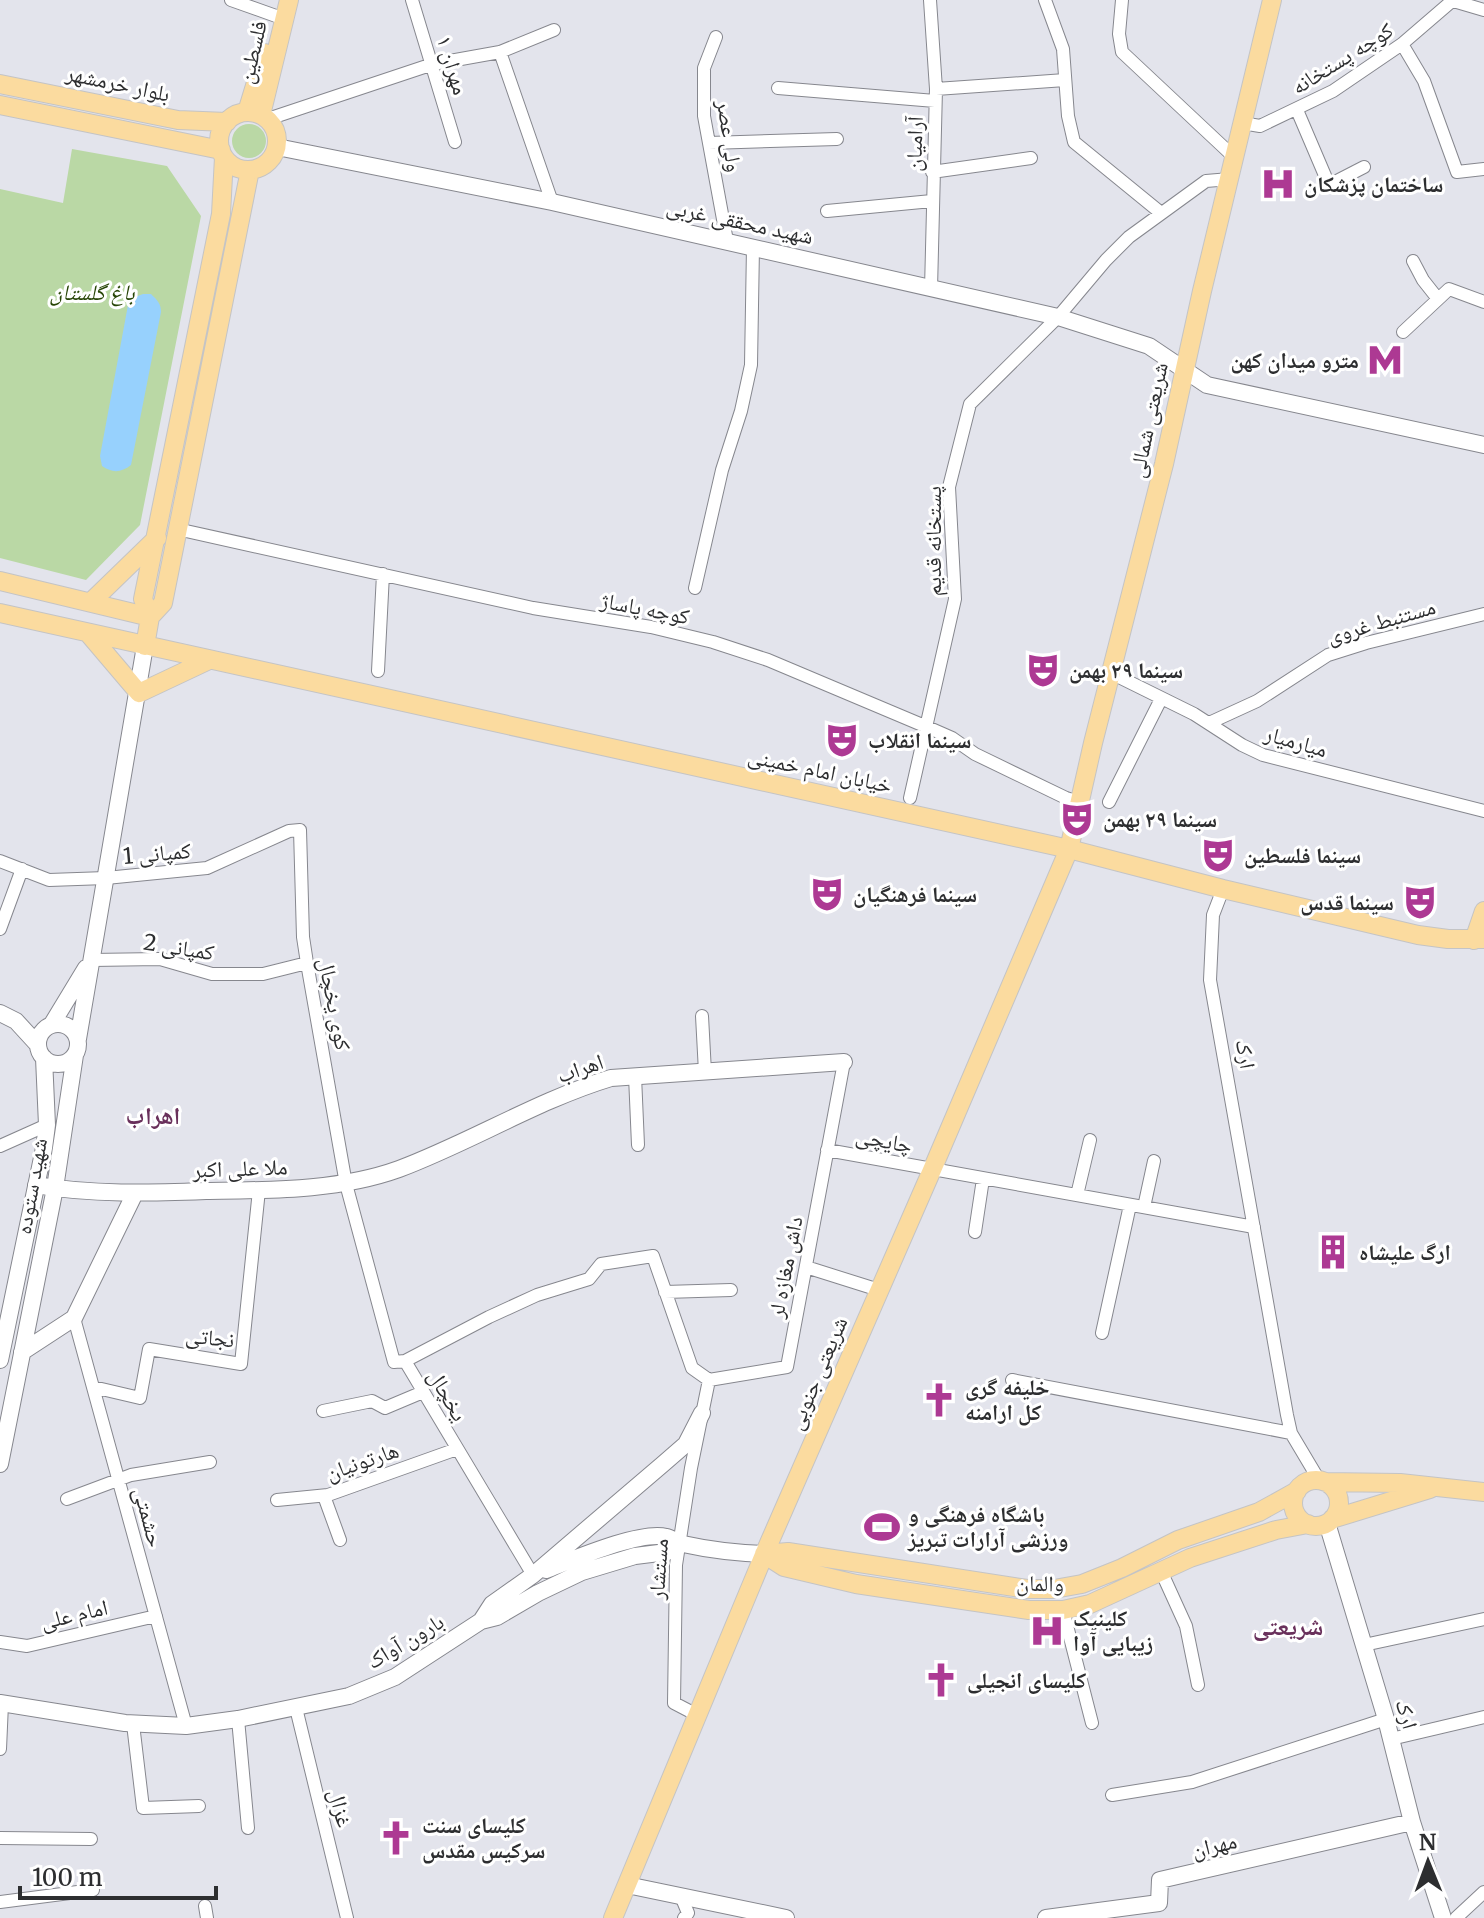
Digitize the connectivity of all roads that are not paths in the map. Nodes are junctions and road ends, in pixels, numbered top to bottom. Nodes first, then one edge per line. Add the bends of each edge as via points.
1 (231, 0) edge
2 (289, 0) edge
3 (412, 0) edge
4 (930, 0) edge
5 (1045, 0) edge
6 (1122, 0) edge
7 (1272, 0) edge
8 (1451, 0) edge
9 (278, 8) edge
10 (1484, 10) edge
11 (554, 30) dead end
12 (716, 37) dead end
13 (1402, 44) junction
14 (500, 52) junction
15 (433, 64) junction
16 (1065, 80) junction
17 (3, 84) edge
18 (778, 88) dead end
19 (936, 95) junction
20 (1, 106) edge
21 (1297, 110) junction
22 (259, 115) junction
23 (227, 122) junction
24 (1242, 123) junction
25 (837, 139) dead end
26 (455, 142) dead end
27 (709, 143) junction
28 (277, 147) junction
29 (222, 153) junction
30 (1234, 157) junction
31 (1031, 158) dead end
32 (1364, 167) dead end
33 (1484, 169) edge
34 (250, 170) junction
35 (932, 172) junction
36 (1230, 179) junction
37 (932, 201) junction
38 (552, 202) junction
39 (827, 211) dead end
40 (1161, 213) junction
41 (727, 241) junction
42 (753, 247) junction
43 (1413, 261) dead end
44 (931, 289) junction
45 (1438, 299) junction
46 (1484, 302) edge
47 (1058, 317) junction
48 (1403, 332) dead end
49 (1184, 370) junction
50 (1484, 445) edge
51 (177, 529) junction
52 (157, 538) junction
53 (383, 574) junction
54 (0, 581) edge
55 (695, 588) dead end
56 (91, 602) junction
57 (0, 613) edge
58 (1484, 614) edge
59 (150, 617) junction
60 (88, 633) junction
61 (145, 646) junction
62 (209, 660) junction
63 (378, 671) dead end
64 (1111, 673) junction
65 (139, 693) junction
66 (1161, 699) junction
67 (1209, 723) junction
68 (927, 727) junction
69 (910, 798) dead end
70 (1079, 802) junction
71 (1109, 802) dead end
72 (1484, 811) edge
73 (300, 830) joint
74 (1069, 849) junction
75 (0, 861) edge
76 (22, 869) junction
77 (106, 878) junction
78 (1223, 889) junction
79 (4, 906) edge
80 (0, 929) edge
81 (1480, 929) edge
82 (91, 960) junction
83 (307, 963) junction
84 (0, 1013) edge
85 (702, 1016) dead end
86 (52, 1024) junction
87 (76, 1047) junction
88 (41, 1051) junction
89 (844, 1062) joint
90 (705, 1072) junction
91 (635, 1076) junction
92 (47, 1125) junction
93 (1090, 1140) dead end
94 (638, 1145) dead end
95 (0, 1146) edge
96 (827, 1150) junction
97 (1154, 1161) dead end
98 (932, 1170) junction
99 (983, 1179) junction
100 (346, 1184) junction
101 (36, 1185) junction
102 (55, 1188) junction
103 (259, 1190) junction
104 (135, 1193) junction
105 (1077, 1195) junction
106 (1130, 1205) junction
107 (1144, 1207) junction
108 (1254, 1227) junction
109 (975, 1232) dead end
110 (806, 1267) junction
111 (731, 1290) dead end
112 (879, 1290) junction
113 (665, 1292) junction
114 (74, 1318) junction
115 (1102, 1333) dead end
116 (22, 1352) junction
117 (0, 1360) edge
118 (405, 1361) junction
119 (709, 1380) junction
120 (1012, 1380) dead end
121 (93, 1387) junction
122 (423, 1392) junction
123 (323, 1411) dead end
124 (702, 1413) junction
125 (1291, 1433) junction
126 (457, 1449) junction
127 (210, 1462) dead end
128 (0, 1464) edge
129 (119, 1481) junction
130 (1322, 1481) junction
131 (1437, 1487) junction
132 (1297, 1491) junction
133 (1484, 1492) edge
134 (324, 1496) junction
135 (67, 1499) dead end
136 (277, 1500) dead end
137 (1322, 1522) junction
138 (340, 1540) dead end
139 (679, 1543) junction
140 (764, 1554) junction
141 (860, 1562) junction
142 (1161, 1571) junction
143 (533, 1575) junction
144 (856, 1584) junction
145 (1063, 1610) junction
146 (156, 1616) junction
147 (1484, 1619) edge
148 (481, 1621) junction
149 (0, 1642) edge
150 (1364, 1645) junction
151 (1198, 1685) dead end
152 (1, 1704) edge
153 (296, 1708) junction
154 (697, 1715) junction
155 (1484, 1717) edge
156 (238, 1719) junction
157 (1386, 1719) junction
158 (1092, 1723) dead end
159 (133, 1724) junction
160 (186, 1726) junction
161 (1391, 1739) junction
162 (0, 1749) edge
163 (1112, 1795) dead end
164 (199, 1806) dead end
165 (1412, 1822) junction
166 (248, 1828) dead end
167 (0, 1838) edge
168 (91, 1839) dead end
169 (627, 1885) junction
170 (93, 1890) dead end
171 (1484, 1892) edge
172 (681, 1896) junction
173 (0, 1902) edge
174 (742, 1913) edge
175 (347, 1918) edge
176 (613, 1918) edge
177 (684, 1918) edge
178 (786, 1918) edge
179 (1046, 1918) edge
180 (1443, 1918) edge
181 (1456, 1918) edge

1 - 9 street
2 - 22 main road, فلسطین
3 - 15 street, مهران ۱
4 - 19 street, آرامیان
5 - 16 street via 1063,49
6 - 30 street via 1122,52
7 - 24 main road, شریعتی شمالی
8 - 10 street
8 - 13 street, کوچه پستخانه
9 - 22 main road, فلسطین
11 - 14 street
12 - 27 street, ولی عصر via 704,68
13 - 21 street, کوچه پستخانه
13 - 33 street via 1424,81 1457,172
14 - 15 street
14 - 38 street
15 - 22 street
15 - 26 street, مهران ۱
16 - 19 street
16 - 40 street via 1074,142
17 - 20 main road
17 - 23 main road, بلوار خرمشهر via 178,120
18 - 19 street
19 - 35 street, آرامیان
20 - 29 main road, بلوار خرمشهر
21 - 24 street, کوچه پستخانه via 1260,126
21 - 32 street via 1329,185
22 - 23 main road
22 - 28 main road via 276,132
23 - 29 main road via 220,135
24 - 30 main road, شریعتی شمالی
25 - 27 street
27 - 41 street, ولی عصر
28 - 34 main road via 270,160
28 - 38 street, شهید محققی غربی
29 - 34 main road via 235,167
29 - 52 main road via 221,214
30 - 36 main road, شریعتی شمالی
31 - 35 street
34 - 51 main road
35 - 37 street, آرامیان
36 - 40 street, پستخانه قدیم via 1206,181
36 - 49 main road, شریعتی شمالی
37 - 39 street
37 - 44 street, آرامیان
38 - 41 street, شهید محققی غربی
40 - 47 street, پستخانه قدیم via 1106,260
41 - 42 street, شهید محققی غربی
42 - 44 street, شهید محققی غربی
42 - 55 street via 751,365
43 - 45 street
44 - 47 street, شهید محققی غربی
45 - 46 street via 1449,289
45 - 48 street
47 - 49 street, شهید محققی غربی via 1149,346
47 - 68 street, پستخانه قدیم via 970,404 949,487 955,599
49 - 50 street, شهید محققی غربی via 1207,385
49 - 64 main road, شریعتی شمالی
51 - 53 street, کوچه پاساژ
51 - 59 main road via 163,603
52 - 56 main road
52 - 59 main road via 143,599
53 - 63 street
53 - 68 street, کوچه پاساژ via 713,642
54 - 56 main road
56 - 59 main road
57 - 60 main road, خیابان امام خمینی
58 - 67 street, مستنبط غروی via 1328,655 1257,701
59 - 61 main road
60 - 61 main road, خیابان امام خمینی
60 - 65 main road
61 - 62 main road, خیابان امام خمینی
61 - 65 street, شهید ستوده
62 - 65 main road
62 - 74 main road, خیابان امام خمینی
64 - 66 street, میارمیار
64 - 70 main road, شریعتی شمالی
65 - 77 street, شهید ستوده
66 - 67 street, میارمیار
66 - 71 street
67 - 72 street, میارمیار via 1263,755
68 - 69 street, پستخانه قدیم
68 - 70 street, کوچه پاساژ
70 - 74 main road, شریعتی شمالی
73 - 77 street, کمپانی 1 via 207,868
73 - 83 street, کوی یخچال
74 - 78 main road, خیابان امام خمینی
74 - 98 main road, شریعتی جنوبی
75 - 76 street, کمپانی 1
76 - 77 street, کمپانی 1 via 49,880
76 - 79 street
77 - 82 street, شهید ستوده
78 - 81 main road, خیابان امام خمینی via 1418,935
78 - 108 street, ارک via 1213,915 1210,980
79 - 80 street
82 - 83 street, کمپانی 2 via 160,959 212,974 263,974
82 - 86 street
82 - 87 street, شهید ستوده
83 - 100 street, کوی یخچال
84 - 88 street via 16,1021
85 - 90 street
86 - 87 street via 71,1028
86 - 88 street via 42,1032
87 - 88 street via 60,1064
87 - 102 street, شهید ستوده
88 - 92 street, شهید ستوده
89 - 90 street, اهراب
89 - 96 street, داش مغازه لر
90 - 91 street, اهراب
91 - 94 street
91 - 100 street, اهراب via 581,1087 453,1147
92 - 95 street
92 - 101 street, شهید ستوده
93 - 105 street
96 - 98 street, چایچی
96 - 110 street, داش مغازه لر
97 - 107 street
98 - 99 street
98 - 112 main road, شریعتی جنوبی
99 - 105 street
99 - 109 street
100 - 103 street, ملا علی اکبر
100 - 118 street, یخچال via 394,1362
101 - 102 street, ملا علی اکبر
101 - 117 street, شهید ستوده
102 - 104 street, ملا علی اکبر
102 - 116 street, شهید ستوده
103 - 104 street, ملا علی اکبر
103 - 121 street, نجاتی via 241,1364 149,1349 140,1398
104 - 114 street
105 - 106 street
106 - 107 street
106 - 115 street
107 - 108 street
108 - 125 street, ارک
110 - 112 street
110 - 119 street, داش مغازه لر via 787,1367
111 - 113 street
112 - 140 main road, شریعتی جنوبی
113 - 118 street via 653,1256 601,1264 589,1279 525,1300
113 - 119 street via 692,1368
114 - 116 street
114 - 121 street, حشمتی
116 - 128 street, شهید ستوده
118 - 122 street, یخچال
119 - 124 street
120 - 125 street
121 - 129 street, حشمتی
122 - 123 street via 385,1408 372,1401
122 - 126 street, یخچال
124 - 139 street, مستشار
124 - 143 street, بارون آواک via 686,1444
125 - 130 street, ارک
126 - 134 street, هارتونیان
126 - 143 street, یخچال
127 - 129 street
129 - 135 street
129 - 146 street, حشمتی
130 - 131 main road
130 - 132 main road via 1306,1482
130 - 137 main road via 1335,1490 1339,1502
131 - 133 main road
131 - 137 main road, والمان
132 - 137 main road via 1295,1510
132 - 141 main road, والمان via 1122,1568 1054,1589
134 - 136 street, هارتونیان
134 - 138 street
137 - 142 main road, والمان via 1276,1530
137 - 150 street, ارک
139 - 140 street, والمان
139 - 143 street, والمان via 667,1537 639,1538
139 - 148 street, والمان via 667,1552 582,1572
139 - 154 street, مستشار via 674,1703
140 - 141 main road, والمان
140 - 144 main road, والمان via 784,1567
140 - 154 main road, شریعتی جنوبی
141 - 144 main road
142 - 145 main road, والمان via 1090,1604
142 - 151 street via 1186,1626
143 - 148 street, بارون آواک via 492,1604
144 - 145 main road, والمان via 1029,1610
145 - 158 street
146 - 149 street, امام علی via 27,1646
146 - 160 street, حشمتی
147 - 150 street
148 - 153 street, بارون آواک via 395,1677 349,1696
150 - 157 street, ارک
152 - 159 street, بارون آواک
152 - 162 street
153 - 156 street, بارون آواک
153 - 175 street, غزال
154 - 169 main road, شریعتی جنوبی
155 - 161 street
156 - 160 street, بارون آواک
156 - 166 street
157 - 161 street, ارک
157 - 163 street via 1192,1782
159 - 160 street, بارون آواک
159 - 164 street via 143,1808
161 - 165 street, ارک
165 - 179 street, مهران via 1160,1880 1159,1903
165 - 180 street, ارک
167 - 168 street
169 - 172 street
169 - 176 main road, شریعتی جنوبی
170 - 173 street
171 - 181 street
172 - 174 street
172 - 177 street via 688,1913
174 - 178 street

